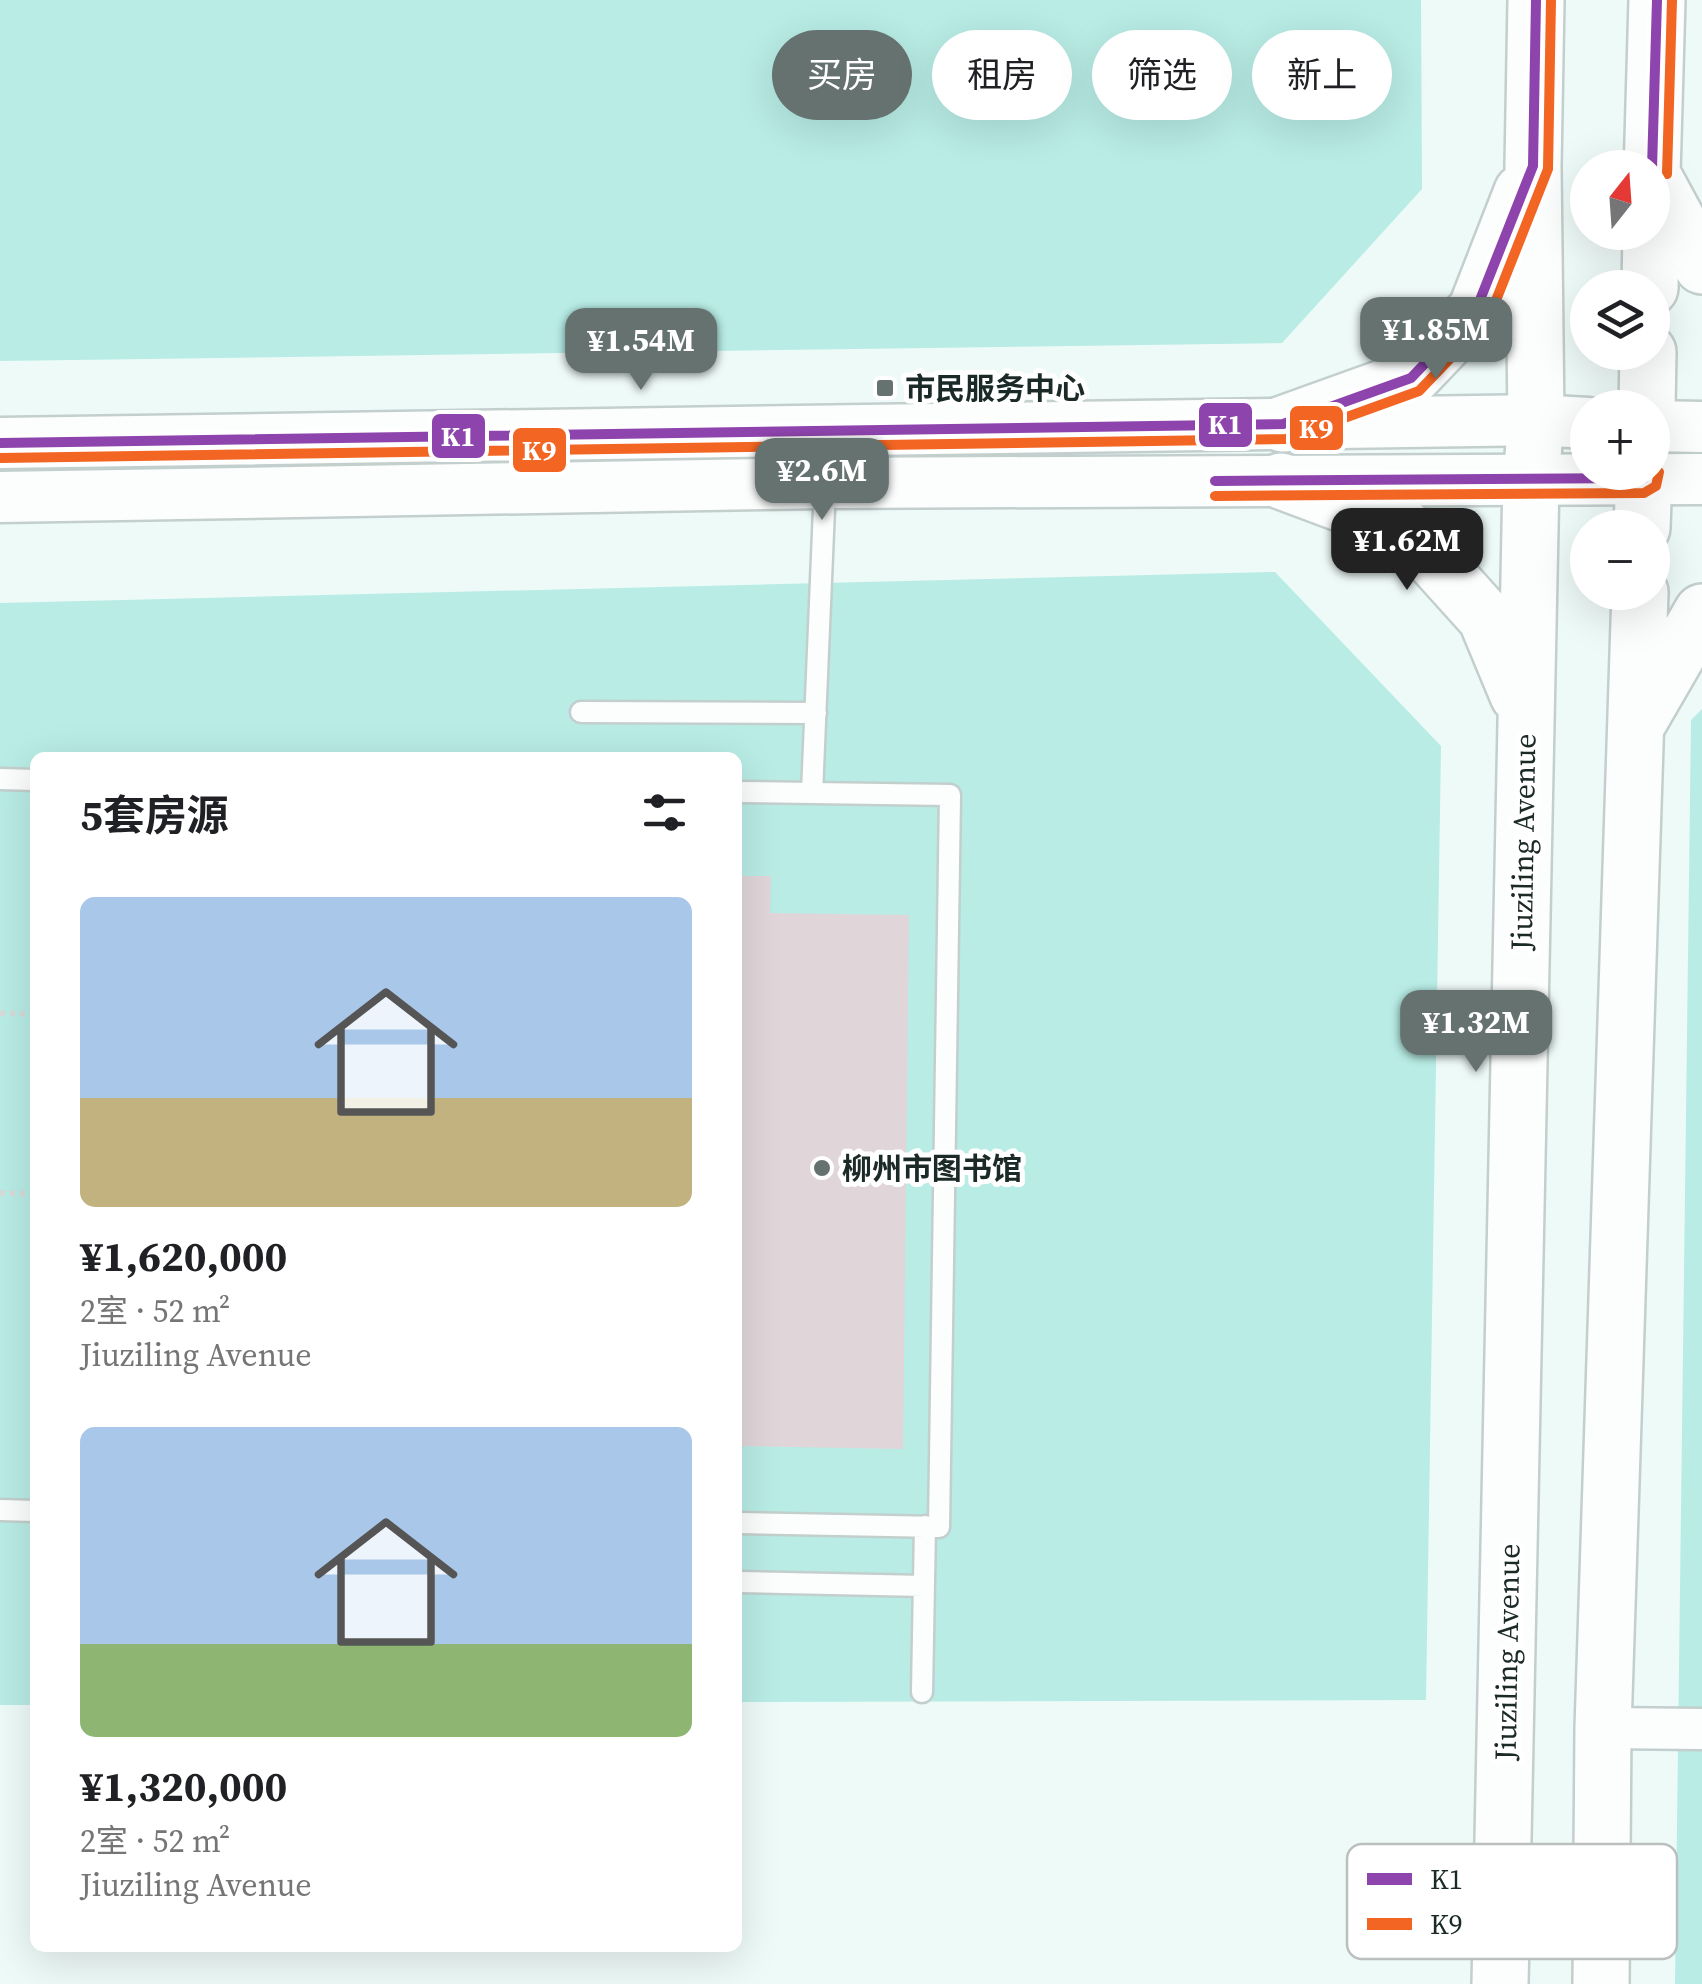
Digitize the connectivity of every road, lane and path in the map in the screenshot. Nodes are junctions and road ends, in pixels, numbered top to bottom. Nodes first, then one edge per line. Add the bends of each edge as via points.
1 (1536, 0) edge
2 (1657, 0) edge
3 (1653, 150) edge
4 (1532, 166) junction
5 (1670, 207) edge
6 (1702, 266) edge
7 (1562, 422) edge
8 (1283, 424) junction
9 (1702, 427) edge
10 (0, 443) edge
11 (1670, 455) edge
12 (1670, 477) edge
13 (1570, 479) edge
14 (1702, 479) edge
15 (1530, 480) junction
16 (1281, 481) junction
17 (825, 483) junction
18 (0, 497) edge
19 (1639, 610) edge
20 (1702, 612) edge
21 (581, 712) dead end
22 (816, 713) junction
23 (1526, 714) junction
24 (1636, 728) junction
25 (0, 779) edge
26 (30, 780) edge
27 (742, 792) edge
28 (812, 793) junction
29 (0, 1013) edge
30 (30, 1014) edge
31 (0, 1194) edge
32 (30, 1194) edge
33 (0, 1510) edge
34 (30, 1511) edge
35 (742, 1523) edge
36 (925, 1526) junction
37 (742, 1582) edge
38 (924, 1586) junction
39 (922, 1692) dead end
40 (1603, 1728) junction
41 (1702, 1729) edge
42 (1503, 1844) edge
43 (1602, 1844) edge
44 (1501, 1959) edge
45 (1600, 1959) edge
46 (1500, 1984) edge
47 (1600, 1984) edge

1 - 4 main road, Jiuziling Avenue
2 - 3 main road
4 - 7 main road, Jiuziling Avenue
4 - 8 main road via 1476,310 1411,378
5 - 6 main road
7 - 8 street
7 - 15 main road, Jiuziling Avenue
8 - 10 street
9 - 11 street
12 - 14 street
13 - 15 street
15 - 16 street
15 - 23 main road, Jiuziling Avenue
16 - 17 street
16 - 23 main road via 1404,527 1486,618
17 - 18 street
17 - 22 lane
19 - 24 main road
20 - 24 main road
21 - 22 lane
22 - 28 lane
23 - 42 main road, Jiuziling Avenue
24 - 40 main road
25 - 26 lane
27 - 28 lane
28 - 36 lane via 950,795 939,1527
29 - 30 path
31 - 32 path
33 - 34 lane
35 - 36 lane
36 - 38 lane
37 - 38 lane
38 - 39 lane
40 - 41 street
40 - 43 main road
44 - 46 main road, Jiuziling Avenue
45 - 47 main road

